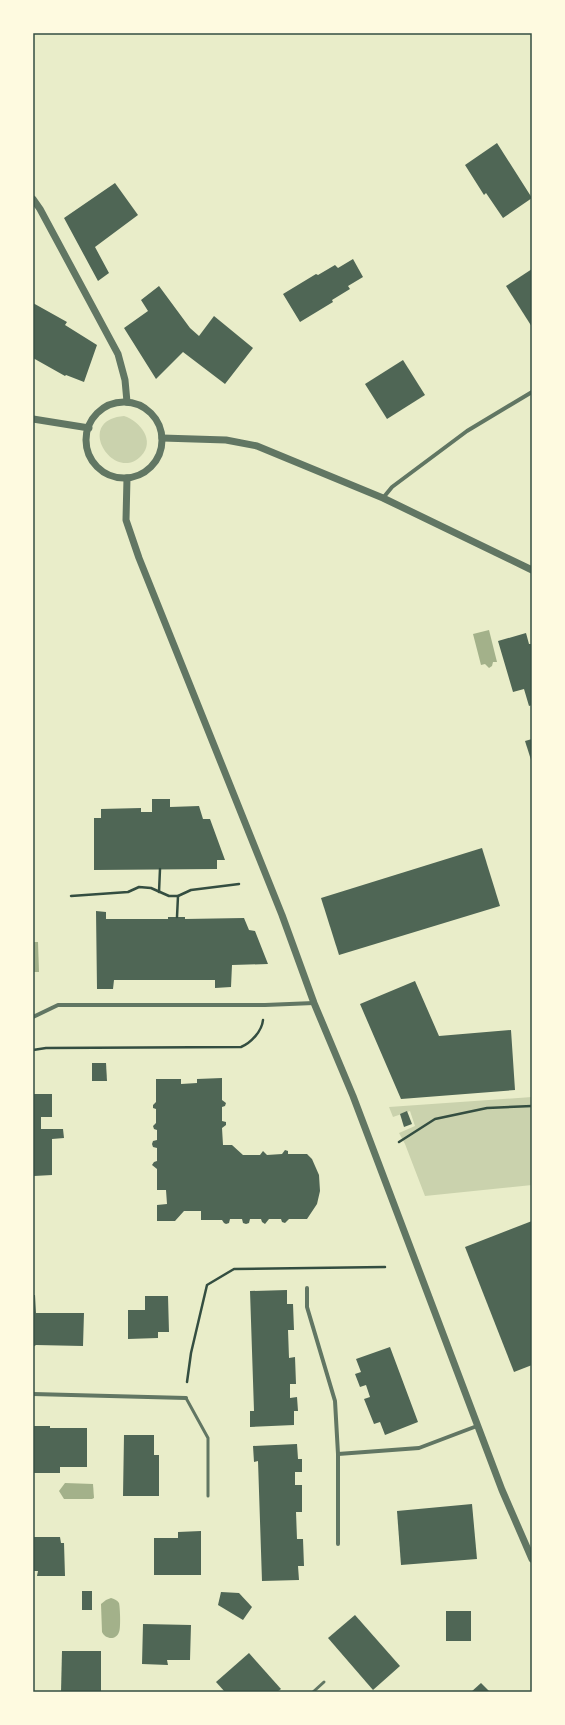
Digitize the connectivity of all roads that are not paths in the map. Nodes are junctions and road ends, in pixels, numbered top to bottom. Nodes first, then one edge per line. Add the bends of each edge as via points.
1 (33, 199) edge
2 (532, 392) edge
3 (127, 402) junction
4 (33, 419) edge
5 (89, 428) junction
6 (162, 438) junction
7 (127, 478) junction
8 (383, 498) junction
9 (532, 570) edge
10 (314, 1003) junction
11 (33, 1017) edge
12 (307, 1288) dead end
13 (33, 1394) edge
14 (186, 1398) joint
15 (477, 1426) junction
16 (338, 1454) junction
17 (208, 1496) dead end
18 (338, 1544) dead end
19 (532, 1559) edge
20 (324, 1682) dead end
21 (313, 1692) edge

1 - 3 street via 118,354 126,380
2 - 8 street via 468,431 392,487
3 - 5 street via 104,409 93,419
3 - 6 street via 143,407 155,418
4 - 5 street
5 - 7 street via 86,440 94,463 103,472 114,477
6 - 7 street via 161,450 149,470
6 - 8 street via 226,440 257,446
7 - 10 street via 126,520 139,558 282,915
8 - 9 street
10 - 11 street via 58,1005
10 - 15 street via 353,1096
12 - 16 street via 307,1307 335,1401
13 - 14 street
14 - 17 lane via 208,1438
15 - 16 street via 419,1448
15 - 19 street
16 - 18 street
20 - 21 lane

